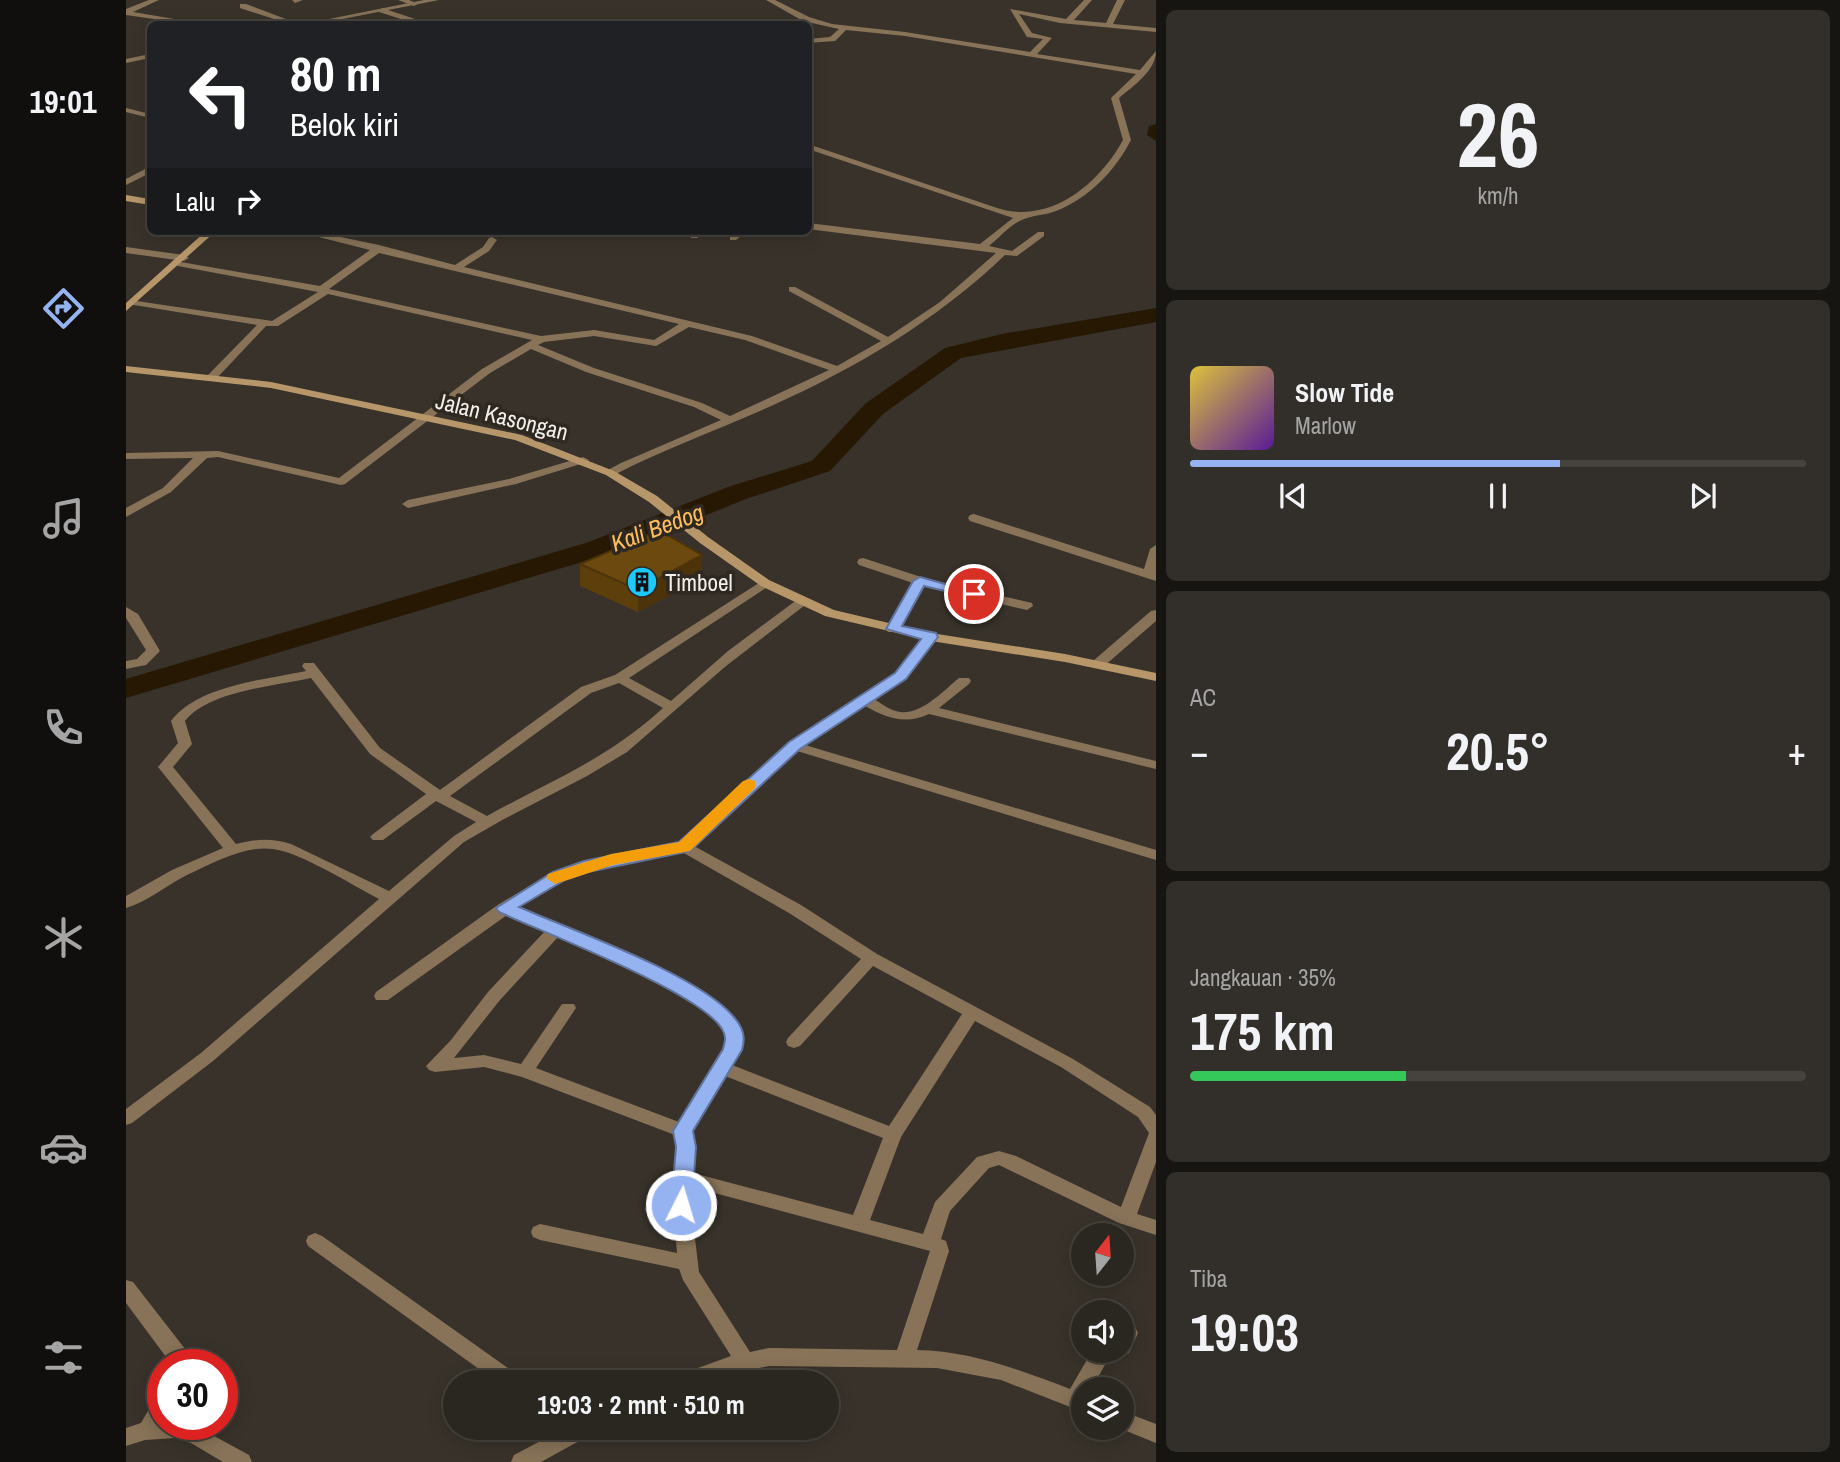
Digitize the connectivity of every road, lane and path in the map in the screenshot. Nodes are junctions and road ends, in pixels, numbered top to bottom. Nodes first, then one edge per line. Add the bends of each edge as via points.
1 (155, 0) edge
2 (402, 0) edge
3 (435, 0) edge
4 (770, 0) edge
5 (1088, 0) edge
6 (1121, 0) edge
7 (414, 4) junction
8 (243, 6) dead end
9 (382, 10) junction
10 (126, 13) edge
11 (180, 21) edge
12 (286, 21) edge
13 (324, 21) edge
14 (413, 21) edge
15 (1069, 21) junction
16 (1110, 23) junction
17 (844, 28) junction
18 (1156, 30) edge
19 (812, 41) edge
20 (1156, 53) edge
21 (1031, 56) junction
22 (147, 57) edge
23 (126, 61) edge
24 (1142, 73) junction
25 (126, 110) edge
26 (147, 115) edge
27 (812, 147) edge
28 (147, 172) edge
29 (126, 182) edge
30 (126, 198) edge
31 (147, 202) edge
32 (1021, 216) junction
33 (812, 227) edge
34 (1041, 234) dead end
35 (207, 235) edge
36 (324, 235) edge
37 (339, 235) edge
38 (336, 237) junction
39 (492, 240) dead end
40 (984, 245) junction
41 (379, 248) junction
42 (126, 250) edge
43 (1003, 251) junction
44 (181, 260) junction
45 (458, 267) junction
46 (792, 289) dead end
47 (324, 290) junction
48 (130, 305) edge
49 (264, 323) junction
50 (688, 323) junction
51 (541, 339) junction
52 (886, 340) junction
53 (530, 345) junction
54 (126, 369) edge
55 (836, 369) junction
56 (212, 377) junction
57 (425, 418) junction
58 (731, 420) junction
59 (205, 453) junction
60 (126, 456) edge
61 (583, 460) junction
62 (610, 473) junction
63 (408, 504) dead end
64 (126, 513) edge
65 (974, 518) dead end
66 (1156, 549) edge
67 (863, 562) dead end
68 (1153, 576) edge
69 (920, 581) junction
70 (765, 583) junction
71 (803, 602) junction
72 (1027, 606) dead end
73 (126, 611) edge
74 (1156, 614) edge
75 (893, 629) junction
76 (931, 637) junction
77 (1098, 664) junction
78 (126, 665) edge
79 (1156, 677) edge
80 (620, 678) junction
81 (964, 681) dead end
82 (865, 700) junction
83 (672, 707) junction
84 (927, 709) junction
85 (794, 746) junction
86 (1156, 765) edge
87 (438, 796) junction
88 (485, 821) junction
89 (378, 836) dead end
90 (684, 847) junction
91 (233, 850) junction
92 (1156, 855) edge
93 (391, 899) junction
94 (126, 903) edge
95 (505, 908) junction
96 (556, 929) junction
97 (871, 958) junction
98 (382, 996) dead end
99 (568, 1008) dead end
100 (973, 1011) junction
101 (794, 1042) dead end
102 (722, 1068) junction
103 (525, 1070) junction
104 (126, 1118) edge
105 (1156, 1128) edge
106 (683, 1131) junction
107 (893, 1135) junction
108 (1156, 1138) edge
109 (684, 1178) junction
110 (1126, 1219) junction
111 (859, 1223) junction
112 (1156, 1228) edge
113 (540, 1232) dead end
114 (316, 1241) dead end
115 (930, 1242) junction
116 (687, 1263) junction
117 (126, 1288) edge
118 (173, 1349) edge
119 (904, 1358) junction
120 (745, 1361) junction
121 (495, 1370) edge
122 (718, 1370) edge
123 (1071, 1398) edge
124 (1134, 1425) edge
125 (147, 1430) edge
126 (1156, 1434) edge
127 (126, 1437) edge
128 (203, 1440) edge
129 (560, 1440) edge
130 (242, 1462) edge
131 (521, 1462) edge

1 - 10 street
2 - 7 street
3 - 7 street
4 - 17 street via 806,19
5 - 15 street
6 - 16 street
7 - 9 street
8 - 12 street
9 - 13 street
9 - 14 street
10 - 11 street
15 - 16 street
15 - 21 street via 1013,11 1030,35 1048,38
16 - 18 street
17 - 19 street via 832,39
17 - 21 street
20 - 24 street
21 - 24 street
22 - 23 street
24 - 32 street via 1115,99 1127,140 1104,173 1076,198
25 - 26 street
27 - 32 street
28 - 29 street
30 - 31 main road
32 - 40 street
33 - 40 street
34 - 43 street via 1014,254
35 - 44 main road
36 - 38 street
37 - 38 street
38 - 41 street
39 - 45 street
40 - 43 street
41 - 45 street
41 - 47 street
42 - 44 street
43 - 52 street via 924,320
44 - 47 street
44 - 48 main road
45 - 50 street
46 - 52 street
47 - 49 street via 274,324
47 - 51 street
48 - 49 street
49 - 56 street
50 - 51 street via 656,343 594,333
50 - 55 street
51 - 53 street
52 - 55 street
53 - 57 street via 486,371
53 - 58 street
54 - 56 main road, Jalan Kasongan
55 - 58 street
56 - 57 main road, Jalan Kasongan
57 - 59 street via 341,482
57 - 61 main road, Jalan Kasongan via 518,437
58 - 62 street
59 - 60 street
59 - 64 street via 167,490
61 - 62 main road, Jalan Kasongan
61 - 63 street via 512,482
62 - 70 main road, Jalan Kasongan via 653,499
65 - 68 street
66 - 68 street
67 - 69 street
69 - 72 street
69 - 75 street
70 - 71 main road, Jalan Kasongan
70 - 80 street
71 - 75 main road, Jalan Kasongan
71 - 83 street
73 - 78 street via 153,651 141,662
74 - 77 street
75 - 76 main road, Jalan Kasongan
76 - 77 main road, Jalan Kasongan
76 - 82 street via 901,676
77 - 79 main road, Jalan Kasongan
80 - 83 street
80 - 87 street via 586,690
81 - 84 street
82 - 84 street via 899,716
82 - 85 street
83 - 88 street via 651,728 590,771
84 - 86 street
85 - 90 street
85 - 92 street
87 - 88 street
87 - 89 street
87 - 91 street via 375,751 311,670 202,701 181,713 178,721 186,744 165,767
88 - 93 street
90 - 95 street via 584,867 559,876
90 - 97 street
91 - 93 street via 262,844 284,847
91 - 94 street via 160,882
93 - 104 street via 207,1057
95 - 96 street
95 - 98 street
96 - 102 street via 672,982 726,1020 736,1038
96 - 103 street via 435,1066 484,1061
97 - 100 street
97 - 101 street
99 - 103 street
100 - 105 street via 1144,1112
100 - 107 street
102 - 106 street
102 - 107 street
103 - 106 street
106 - 109 street
107 - 111 street
108 - 110 street
109 - 111 street
109 - 116 street via 682,1232
110 - 112 street
110 - 115 street via 1010,1161 991,1159 942,1207
111 - 115 street
113 - 116 street
114 - 121 street
115 - 119 street via 940,1251
116 - 120 street
117 - 118 street
119 - 120 street via 794,1356
119 - 123 street via 991,1369
120 - 122 street
124 - 126 street
125 - 127 street
128 - 130 street
129 - 131 street

